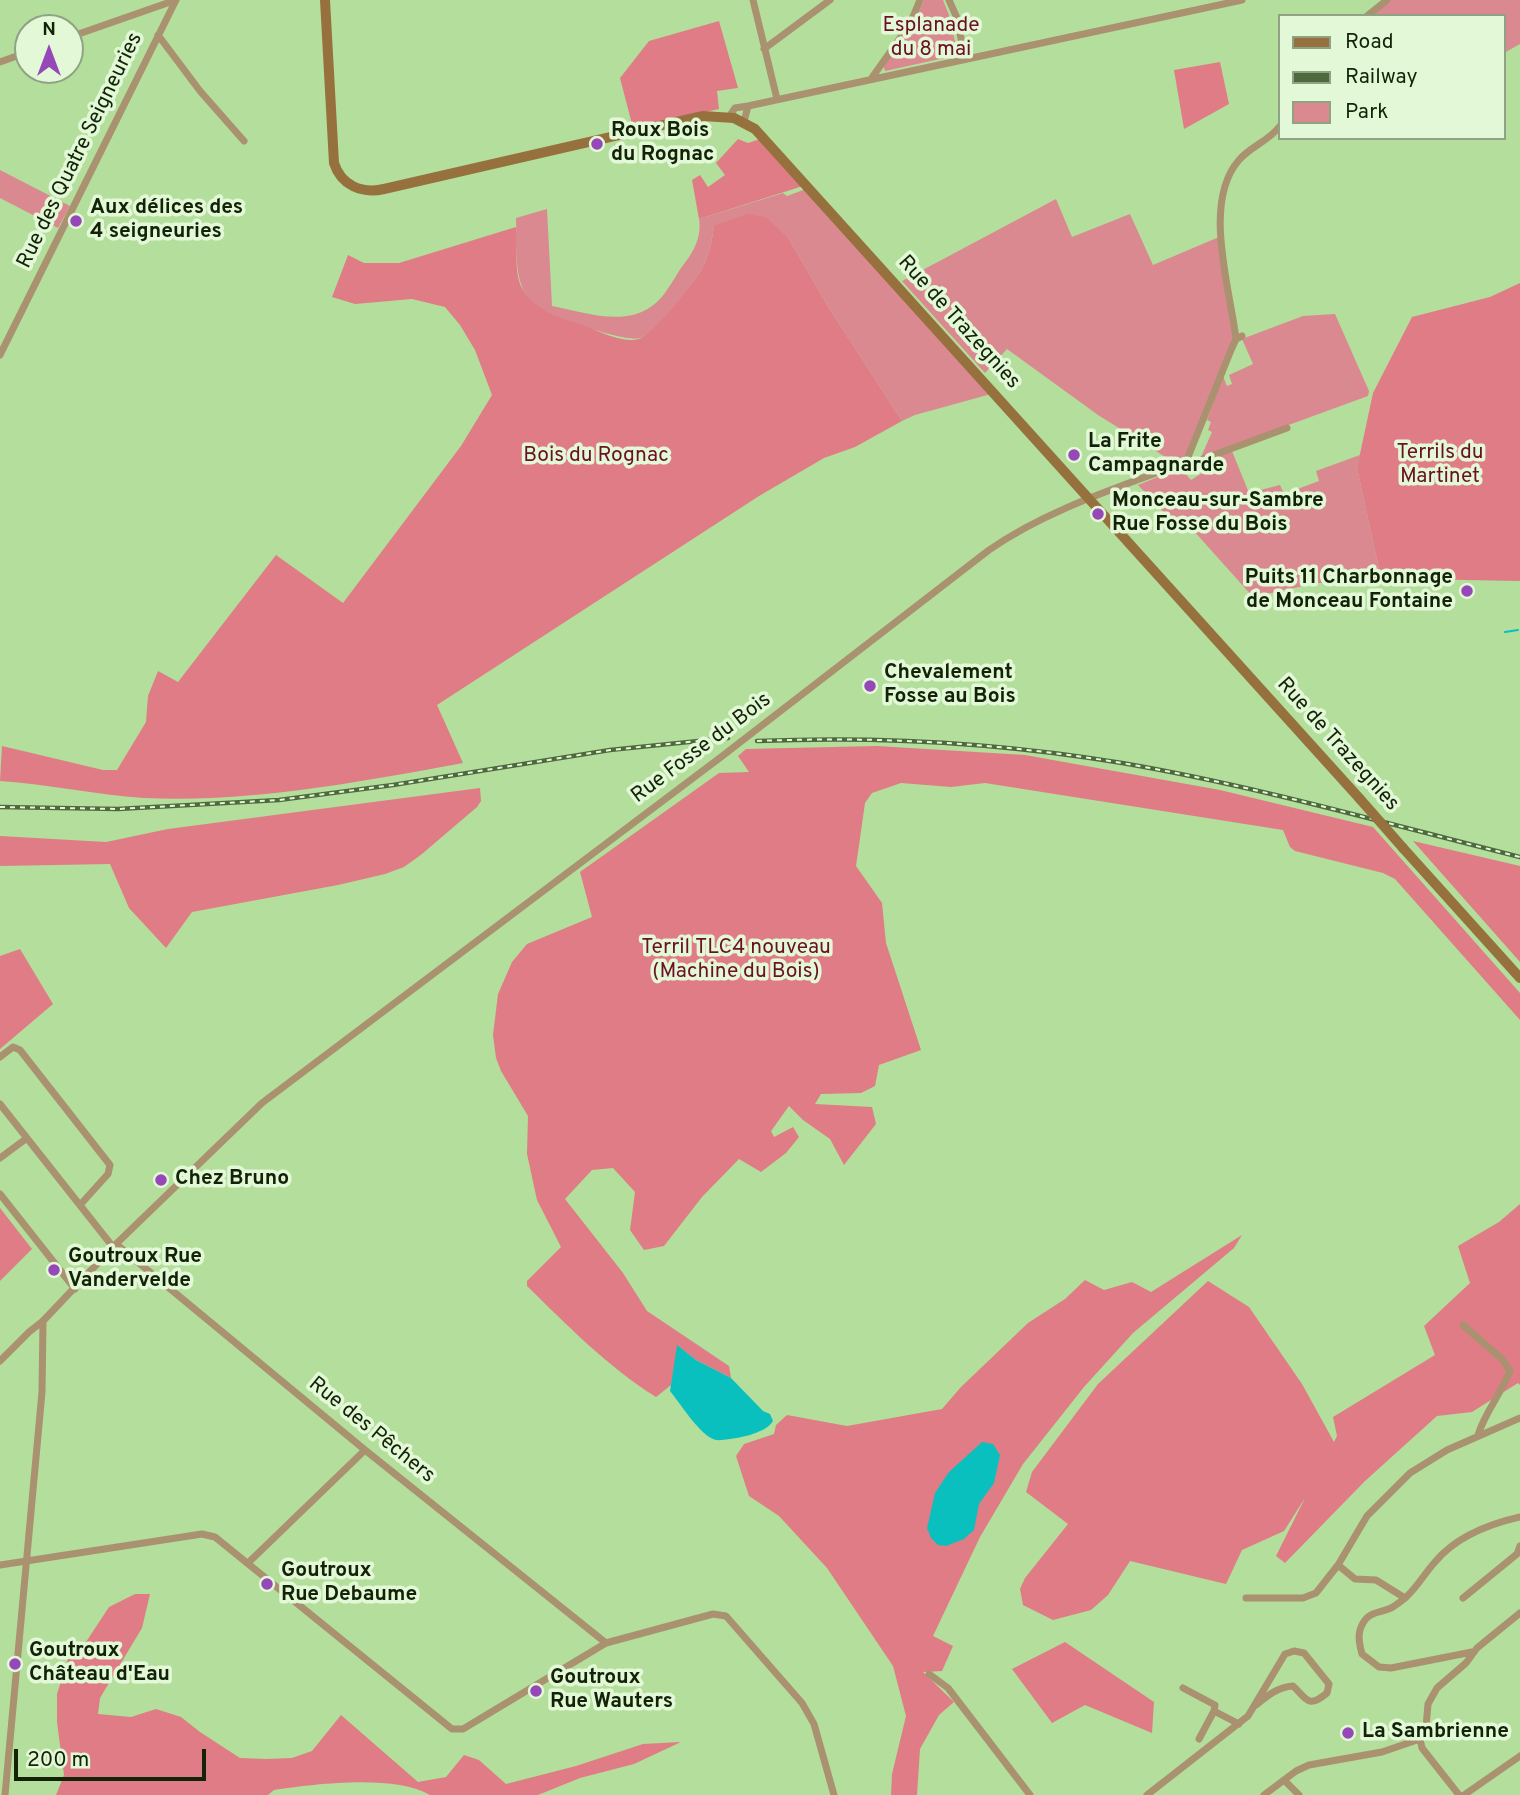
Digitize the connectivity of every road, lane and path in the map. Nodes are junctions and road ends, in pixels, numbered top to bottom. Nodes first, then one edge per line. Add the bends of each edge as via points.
1 (176, 0) edge
2 (325, 0) edge
3 (753, 0) edge
4 (830, 0) edge
5 (920, 0) edge
6 (949, 0) edge
7 (1242, 0) edge
8 (1387, 0) edge
9 (1370, 14) edge
10 (84, 32) edge
11 (158, 35) junction
12 (764, 49) junction
13 (965, 59) junction
14 (871, 79) junction
15 (777, 99) junction
16 (748, 106) junction
17 (729, 117) junction
18 (744, 122) junction
19 (1278, 128) edge
20 (244, 141) dead end
21 (0, 355) edge
22 (1287, 428) dead end
23 (1186, 462) junction
24 (1090, 499) junction
25 (1520, 978) edge
26 (0, 1057) edge
27 (0, 1104) edge
28 (27, 1138) junction
29 (0, 1158) edge
30 (0, 1194) edge
31 (80, 1205) junction
32 (115, 1246) junction
33 (75, 1289) junction
34 (43, 1321) junction
35 (1463, 1325) dead end
36 (0, 1361) edge
37 (1520, 1418) edge
38 (1478, 1436) junction
39 (365, 1450) junction
40 (1520, 1517) edge
41 (1520, 1546) edge
42 (25, 1563) junction
43 (248, 1563) junction
44 (1338, 1564) junction
45 (0, 1565) edge
46 (1246, 1598) dead end
47 (1405, 1598) junction
48 (1463, 1598) dead end
49 (1520, 1613) edge
50 (606, 1643) junction
51 (1472, 1652) junction
52 (929, 1674) dead end
53 (1272, 1674) junction
54 (1286, 1686) junction
55 (1183, 1688) dead end
56 (1256, 1705) junction
57 (1215, 1708) junction
58 (1240, 1724) junction
59 (1420, 1739) junction
60 (1199, 1740) dead end
61 (1520, 1756) edge
62 (1284, 1780) junction
63 (5, 1795) edge
64 (834, 1795) edge
65 (1030, 1795) edge
66 (1147, 1795) edge
67 (1264, 1795) edge
68 (1298, 1795) edge
69 (1461, 1795) edge

1 - 10 street
1 - 11 street, Rue des Quatre Seigneuries
2 - 17 main road, Rue de Trazegnies via 333,160 342,178 359,189 384,190 702,116
3 - 12 street
4 - 12 street
5 - 14 street
6 - 13 street
7 - 13 street
8 - 9 street
11 - 20 street
11 - 21 street, Rue des Quatre Seigneuries
12 - 15 street
13 - 14 street
14 - 15 street
15 - 16 street
16 - 17 street via 735,108
16 - 18 street
17 - 18 main road, Rue de Trazegnies
18 - 24 main road, Rue de Trazegnies via 772,145
19 - 23 street via 1239,160 1220,202 1221,244 1239,337
22 - 23 street, Rue Fosse du Bois
23 - 24 street, Rue Fosse du Bois
24 - 25 main road, Rue de Trazegnies, bridge
24 - 32 street, Rue Fosse du Bois via 989,551 262,1104
26 - 31 street via 13,1047 20,1049 110,1165 108,1174
27 - 28 street, Rue des Pêchers
28 - 29 street
28 - 31 street, Rue des Pêchers
30 - 33 street
31 - 32 street, Rue des Pêchers
32 - 33 street, Rue Fosse du Bois
32 - 39 street, Rue des Pêchers
33 - 34 street, Rue Fosse du Bois
34 - 36 street, Rue Fosse du Bois
34 - 42 street via 42,1392
35 - 38 street via 1510,1371
37 - 38 street
38 - 44 street via 1410,1473 1367,1516
39 - 43 street
39 - 50 street, Rue des Pêchers
40 - 47 street via 1483,1528 1457,1543
41 - 48 street via 1517,1554
42 - 43 street via 202,1534 215,1537
42 - 45 street
42 - 63 street
43 - 50 street via 452,1728 463,1730
44 - 46 street via 1316,1593 1303,1598
44 - 47 street via 1355,1579 1376,1580
47 - 51 street via 1368,1616 1362,1625 1359,1643 1370,1662 1391,1668
49 - 51 street
50 - 64 street via 713,1614 726,1616 802,1703 814,1724
51 - 59 street via 1431,1696
52 - 65 street via 948,1688
53 - 54 street
53 - 54 street via 1285,1654 1294,1651 1304,1653 1329,1684 1327,1693 1311,1701 1293,1686
53 - 56 street
54 - 56 street
55 - 57 street
56 - 58 street
57 - 58 street
57 - 60 street
58 - 66 street
59 - 62 street via 1382,1752 1309,1765
59 - 69 street via 1422,1748
61 - 69 street
62 - 67 street
62 - 68 street

